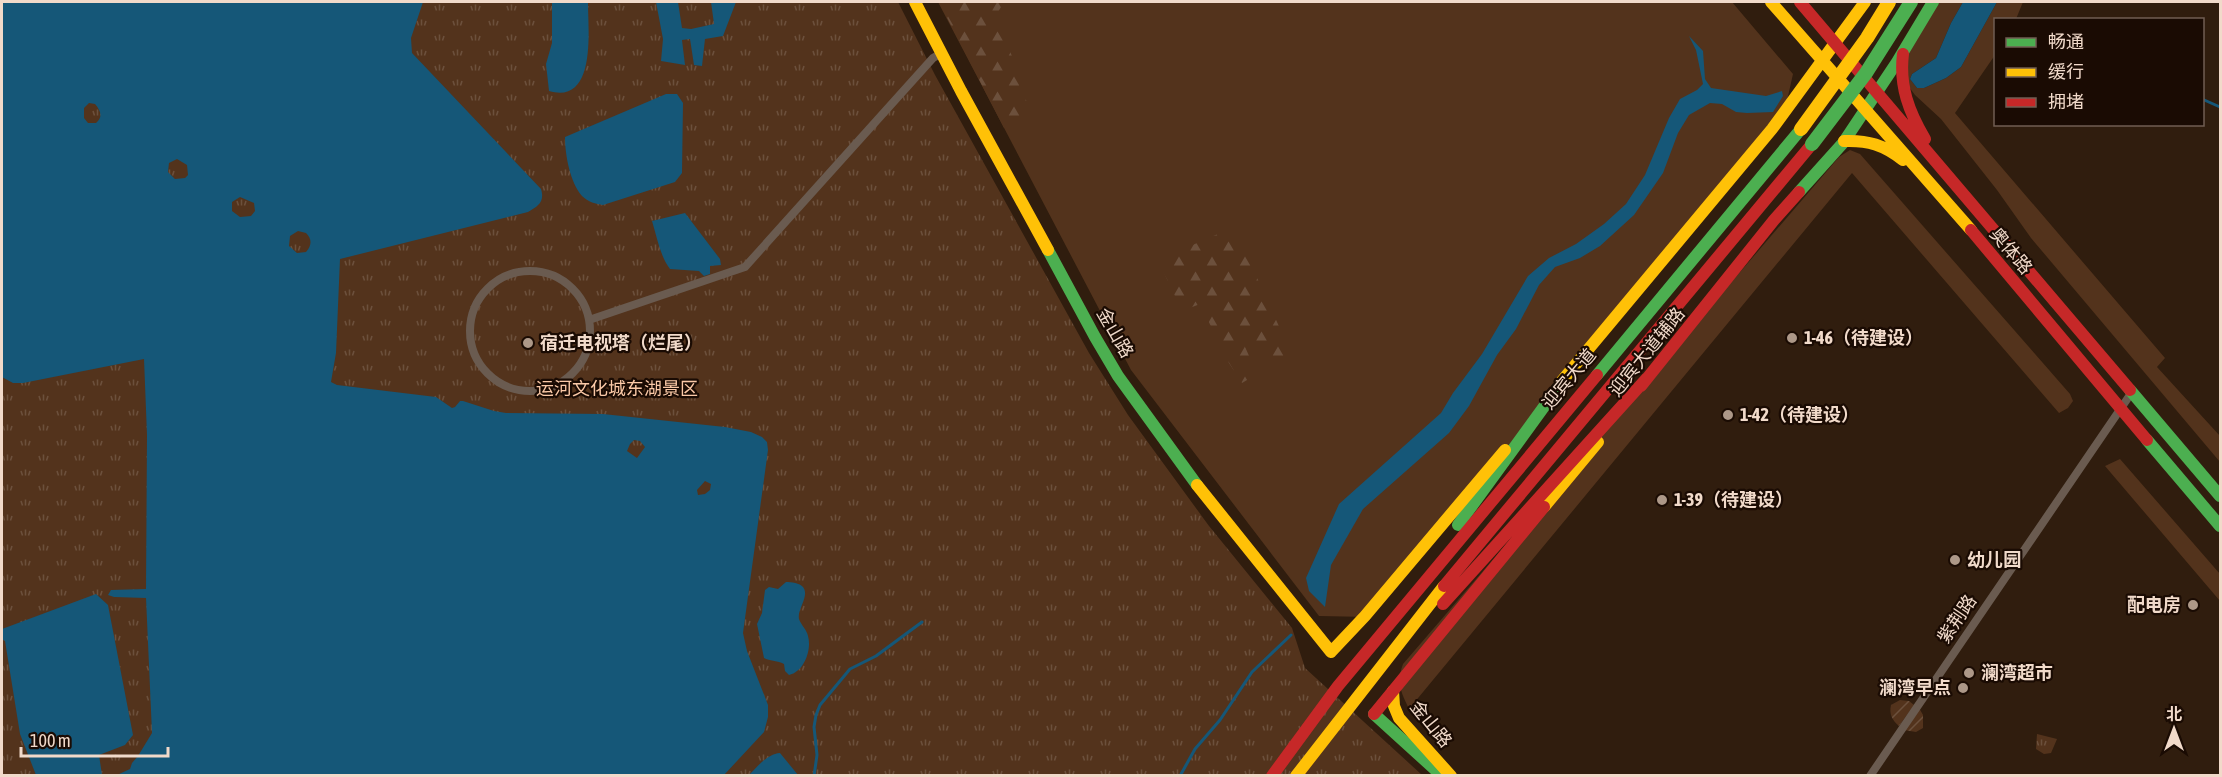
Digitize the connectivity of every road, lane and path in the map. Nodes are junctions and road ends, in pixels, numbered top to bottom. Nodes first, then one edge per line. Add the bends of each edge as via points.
1 (915, 2) edge
2 (1771, 2) edge
3 (1800, 2) edge
4 (1865, 2) edge
5 (1889, 2) edge
6 (1911, 2) edge
7 (1933, 2) edge
8 (1836, 43) junction
9 (1904, 51) junction
10 (940, 54) junction
11 (1824, 59) junction
12 (1877, 92) junction
13 (1866, 108) junction
14 (1844, 141) junction
15 (1942, 168) junction
16 (1929, 181) junction
17 (589, 320) junction
18 (1567, 375) junction
19 (1647, 378) junction
20 (2132, 392) junction
21 (2121, 408) junction
22 (2220, 496) edge
23 (2220, 526) edge
24 (1393, 691) junction
25 (1374, 714) joint
26 (1299, 737) junction
27 (1324, 739) junction
28 (1272, 776) edge
29 (1296, 776) edge
30 (1442, 776) edge
31 (1451, 776) edge
32 (1870, 776) edge

1 - 10 main road, 金山路
2 - 11 main road, 奥体路
3 - 8 main road, 奥体路
4 - 8 main road
5 - 26 main road, 迎宾大道, bridge via 1801,129
6 - 27 main road, 迎宾大道, bridge via 1866,72 1812,144 1433,600
7 - 9 main road, 迎宾大道辅路
8 - 11 main road
8 - 12 main road, 奥体路
9 - 12 main road, 迎宾大道辅路
9 - 15 main road via 1900,69 1904,94
10 - 17 street via 745,267
10 - 18 main road, 金山路 via 1129,393 1178,461 1331,652
11 - 13 main road, 奥体路
11 - 18 main road via 1772,129
12 - 13 main road, 迎宾大道辅路
12 - 15 main road, 奥体路
13 - 14 main road, 迎宾大道辅路
13 - 16 main road, 奥体路
14 - 16 main road via 1885,145
14 - 19 main road, 迎宾大道辅路 via 1774,220
15 - 20 main road, 奥体路
16 - 21 main road, 奥体路
17 - 17 street via 577,294 554,276 516,272 483,292 473,309 469,328 471,348 478,364 507,388 543,390 575,372 590,339
18 - 26 main road via 1461,522 1338,675
19 - 24 main road, 迎宾大道辅路
19 - 27 main road via 1495,543
20 - 21 street, 紫荆路
20 - 22 main road, 奥体路
21 - 23 main road, 奥体路
21 - 32 street, 紫荆路
24 - 25 main road, 迎宾大道辅路
24 - 31 main road, 金山路 via 1400,718
25 - 30 main road, 金山路
26 - 28 main road, 迎宾大道
27 - 29 main road, 迎宾大道

